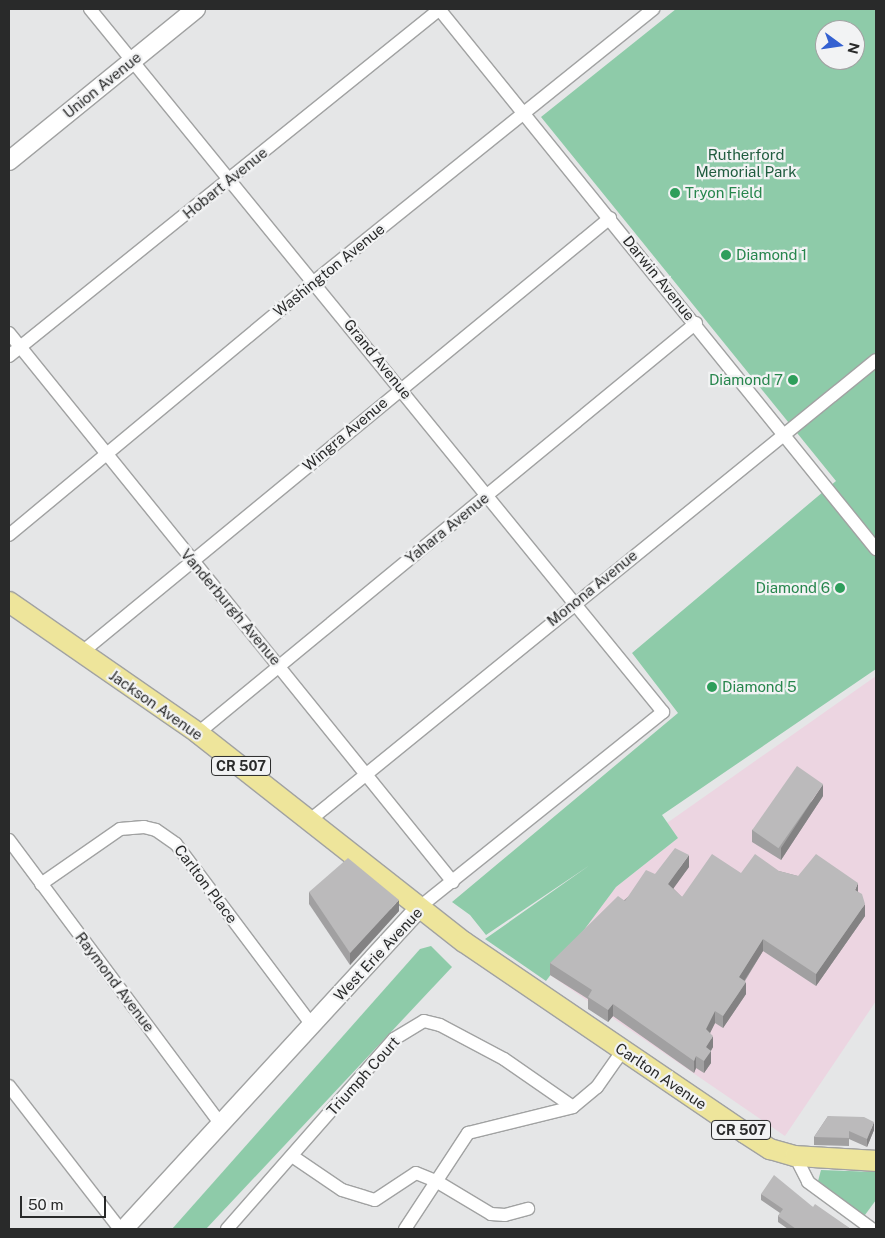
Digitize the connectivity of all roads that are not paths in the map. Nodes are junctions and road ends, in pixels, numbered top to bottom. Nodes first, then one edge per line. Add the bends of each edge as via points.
1 (90, 9) edge
2 (196, 9) edge
3 (439, 9) edge
4 (653, 9) edge
5 (133, 60) junction
6 (524, 111) junction
7 (9, 161) edge
8 (230, 180) junction
9 (610, 218) junction
10 (315, 281) junction
11 (696, 323) junction
12 (9, 333) edge
13 (20, 347) junction
14 (9, 356) edge
15 (876, 360) edge
16 (401, 387) junction
17 (783, 435) junction
18 (108, 454) junction
19 (488, 494) junction
20 (9, 535) edge
21 (876, 549) edge
22 (193, 560) junction
23 (576, 601) junction
24 (9, 602) edge
25 (81, 653) junction
26 (280, 666) junction
27 (663, 712) joint
28 (198, 733) junction
29 (366, 773) junction
30 (310, 820) junction
31 (9, 840) edge
32 (453, 882) junction
33 (41, 884) junction
34 (420, 907) junction
35 (464, 942) joint
36 (312, 1025) junction
37 (623, 1050) junction
38 (9, 1086) edge
39 (573, 1108) junction
40 (221, 1124) junction
41 (292, 1156) junction
42 (795, 1156) junction
43 (876, 1161) edge
44 (436, 1181) junction
45 (528, 1209) dead end
46 (120, 1229) edge
47 (124, 1229) edge
48 (227, 1229) edge
49 (405, 1229) edge
50 (872, 1229) edge

1 - 5 street, Grand Avenue
2 - 5 street, Union Avenue
3 - 6 street, Darwin Avenue
3 - 8 street, Hobart Avenue
4 - 6 street, Washington Avenue
5 - 7 street, Union Avenue
5 - 8 street, Grand Avenue
6 - 9 street, Darwin Avenue
6 - 10 street, Washington Avenue
8 - 10 street, Grand Avenue
8 - 13 street, Hobart Avenue
9 - 11 street, Darwin Avenue
9 - 16 street, Wingra Avenue
10 - 16 street, Grand Avenue
10 - 18 street, Washington Avenue
11 - 17 street, Darwin Avenue
11 - 19 street, Yahara Avenue
12 - 13 street, Vanderburgh Avenue
13 - 14 street, Hobart Avenue
13 - 18 street, Vanderburgh Avenue
15 - 17 street, Monona Avenue
16 - 19 street, Grand Avenue
16 - 22 street, Wingra Avenue
17 - 21 street, Darwin Avenue
17 - 23 street, Monona Avenue
18 - 20 street, Washington Avenue
18 - 22 street, Vanderburgh Avenue
19 - 23 street, Grand Avenue
19 - 26 street, Yahara Avenue
22 - 25 street, Wingra Avenue
22 - 26 street, Vanderburgh Avenue
23 - 27 street, Grand Avenue
23 - 29 street, Monona Avenue
24 - 25 main road, Jackson Avenue / CR 507
25 - 28 main road, Jackson Avenue / CR 507
26 - 28 street, Yahara Avenue
26 - 29 street, Vanderburgh Avenue
27 - 32 street, West Erie Avenue
28 - 30 main road, Jackson Avenue / CR 507
29 - 30 street, Monona Avenue
29 - 32 street, Vanderburgh Avenue
30 - 34 main road, Jackson Avenue / CR 507
31 - 33 street, Raymond Avenue
32 - 34 street, West Erie Avenue
33 - 36 street, Carlton Place via 120,829 144,827 162,833 176,844
33 - 40 street, Raymond Avenue
34 - 35 main road, Jackson Avenue / CR 507
34 - 36 street, West Erie Avenue
35 - 37 main road, Carlton Avenue / CR 507
36 - 40 street, West Erie Avenue
37 - 39 street via 597,1087
37 - 42 main road, Carlton Avenue / CR 507 via 770,1149
38 - 46 street
39 - 41 street, Triumph Court via 504,1059 440,1025 424,1021 394,1039
39 - 44 street via 468,1133
40 - 47 street, West Erie Avenue
41 - 44 street via 342,1190 375,1200 416,1173
41 - 48 street, Triumph Court
42 - 43 main road, Carlton Avenue / CR 507
42 - 50 street via 808,1182
44 - 45 street via 492,1214 505,1215
44 - 49 street

